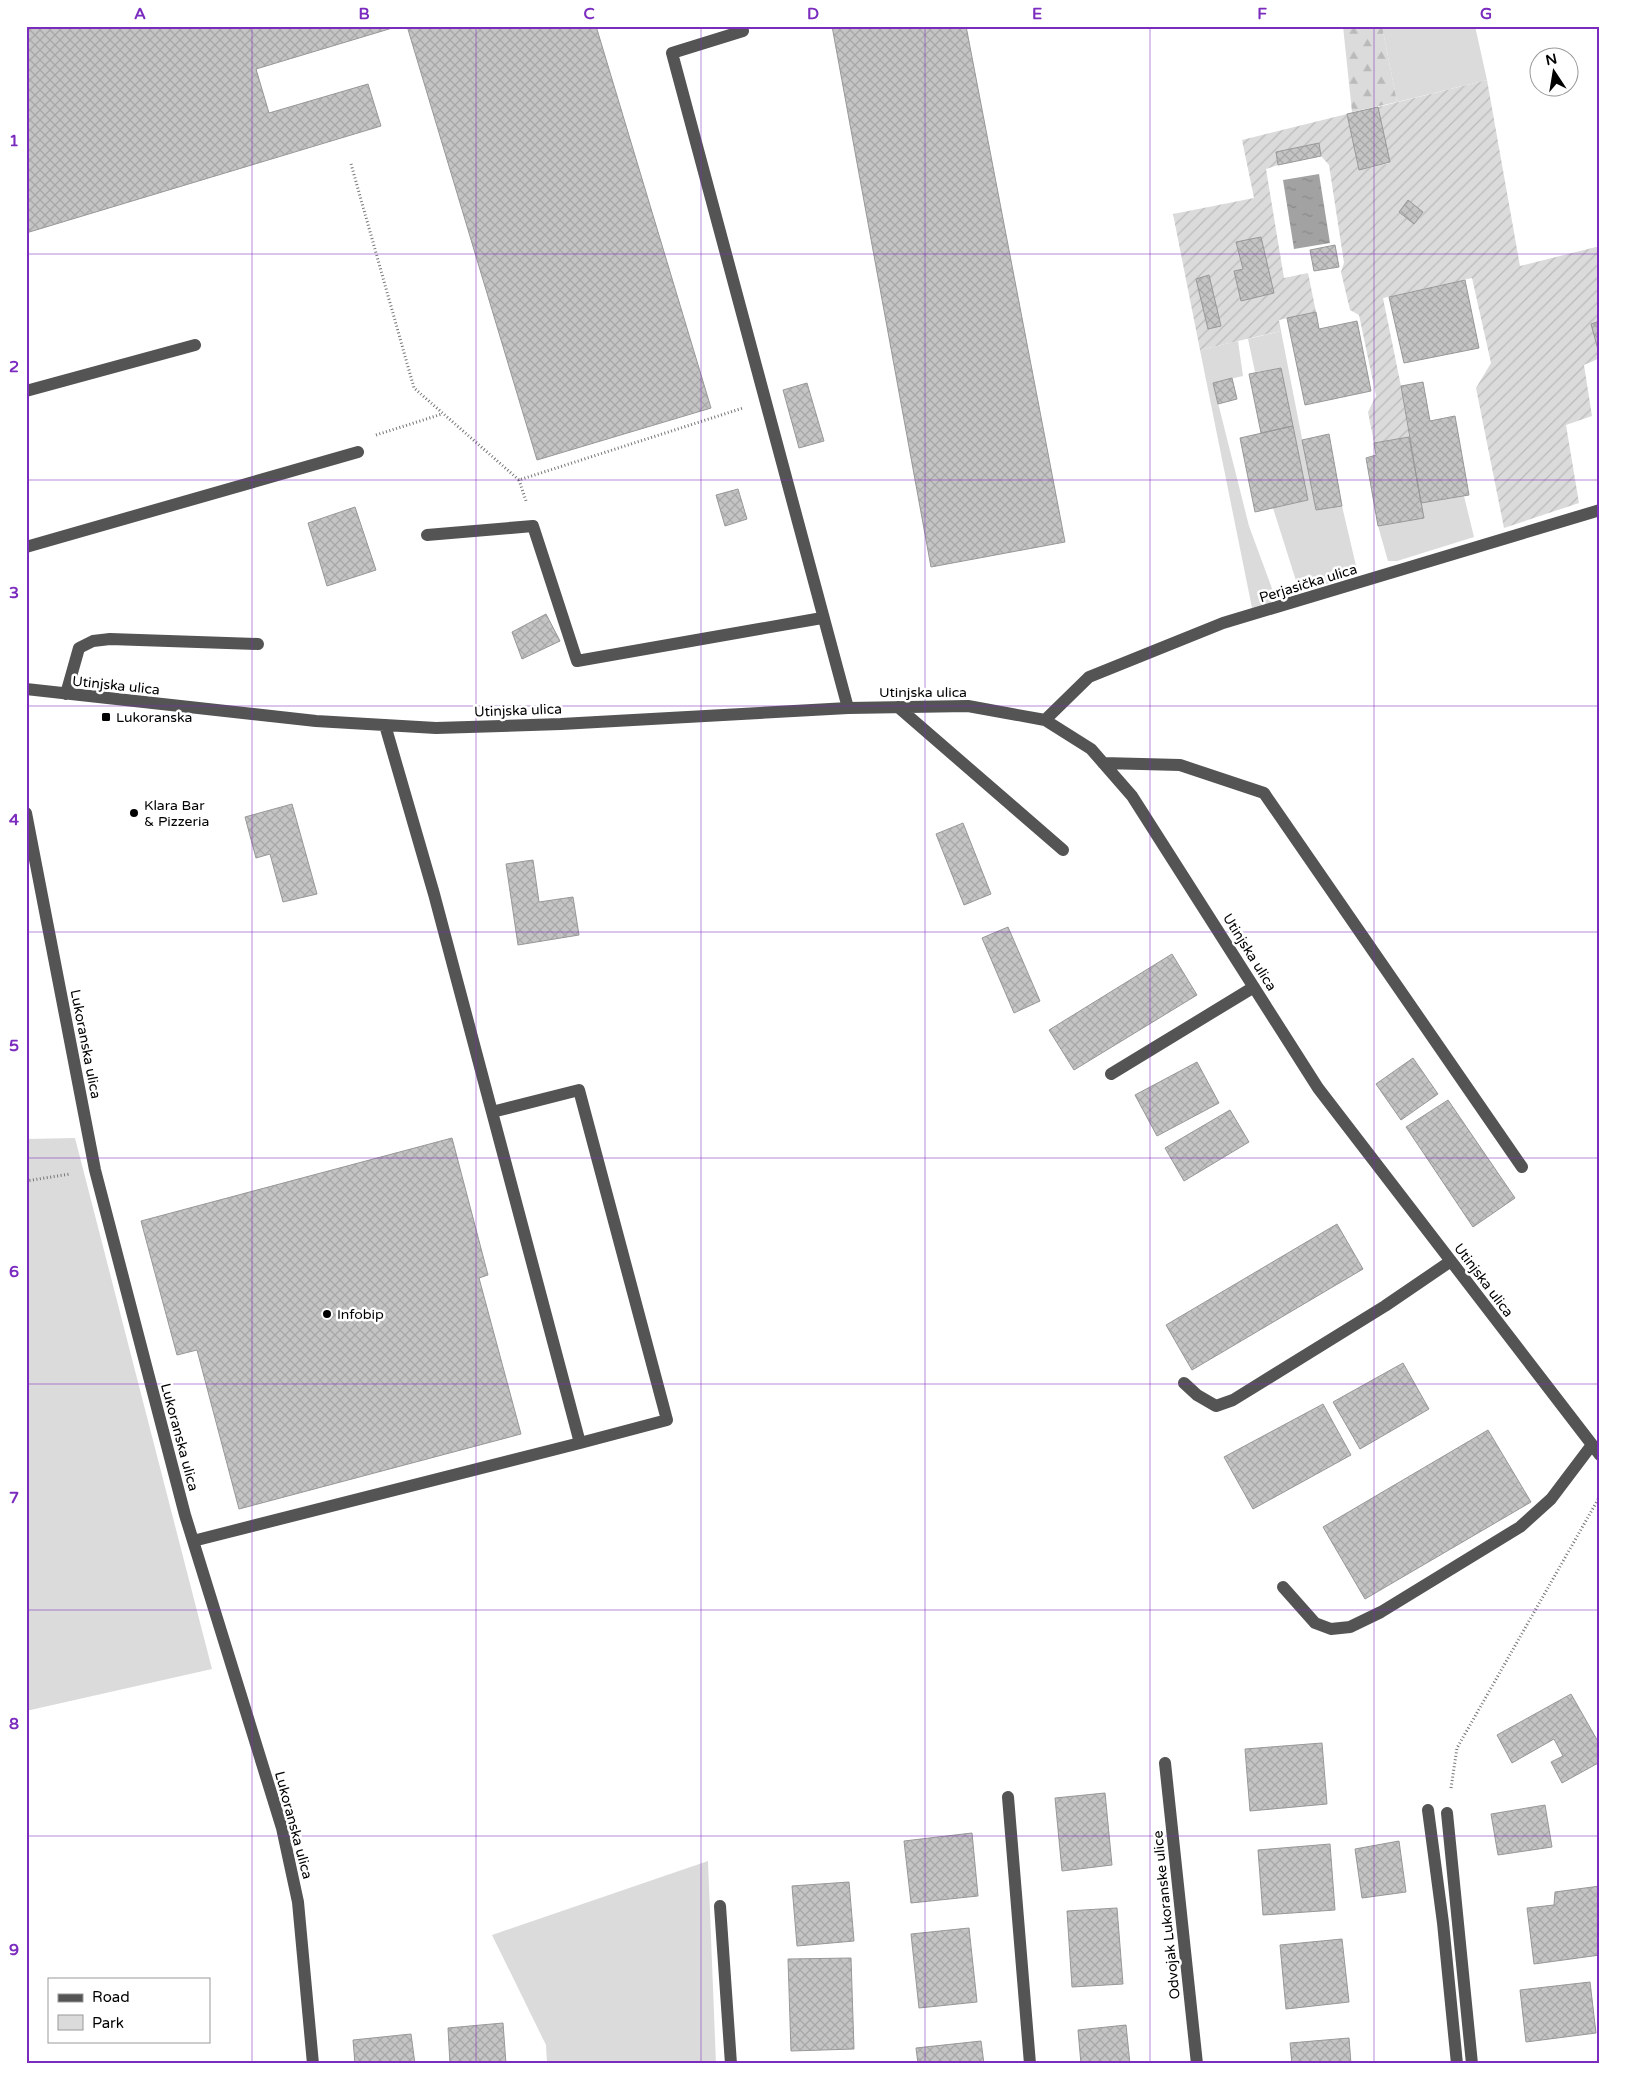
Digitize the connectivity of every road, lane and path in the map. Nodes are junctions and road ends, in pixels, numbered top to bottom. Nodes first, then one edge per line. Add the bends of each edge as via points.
1 (742, 26) edge
2 (351, 164) dead end
3 (195, 345) dead end
4 (26, 391) edge
5 (765, 401) junction
6 (442, 414) junction
7 (358, 452) joint
8 (1600, 510) edge
9 (427, 535) dead end
10 (26, 547) edge
11 (822, 618) junction
12 (258, 644) dead end
13 (26, 689) edge
14 (66, 694) junction
15 (898, 707) junction
16 (848, 708) junction
17 (1045, 720) junction
18 (385, 725) junction
19 (1104, 763) junction
20 (26, 813) edge
21 (1063, 850) dead end
22 (1254, 987) junction
23 (1111, 1074) dead end
24 (492, 1112) junction
25 (1522, 1167) dead end
26 (95, 1170) junction
27 (26, 1181) edge
28 (1451, 1261) junction
29 (1184, 1383) dead end
30 (580, 1442) junction
31 (1595, 1450) edge
32 (1600, 1496) edge
33 (193, 1541) junction
34 (1283, 1587) dead end
35 (1165, 1763) dead end
36 (1008, 1797) dead end
37 (1428, 1810) dead end
38 (1447, 1813) joint
39 (720, 1906) dead end
40 (313, 2064) edge
41 (732, 2064) edge
42 (1030, 2064) edge
43 (1197, 2064) edge
44 (1457, 2064) edge
45 (1472, 2064) edge

1 - 5 street via 743,30 672,53
2 - 6 path via 414,388
3 - 4 street
5 - 6 path via 519,480
5 - 11 street
6 - 7 path via 361,440
7 - 10 street
8 - 17 street, Perjasička ulica via 1223,624 1089,677
9 - 11 street via 533,526 577,661
11 - 16 street
12 - 14 street via 93,641 78,648
13 - 14 street, Utinjska ulica
14 - 18 street, Utinjska ulica via 316,721
15 - 16 street, Utinjska ulica
15 - 17 street, Utinjska ulica via 968,706
15 - 21 street
16 - 18 street, Utinjska ulica via 552,724 436,728
17 - 19 street, Utinjska ulica via 1091,749
18 - 24 street
19 - 22 street, Utinjska ulica via 1132,796
19 - 25 street via 1180,765 1264,794
20 - 26 street, Lukoranska ulica
22 - 23 street
22 - 28 street, Utinjska ulica via 1318,1088
24 - 30 street
24 - 30 street via 579,1090 667,1420
26 - 27 path
26 - 33 street, Lukoranska ulica
28 - 29 street via 1233,1400 1216,1406
28 - 31 street, Utinjska ulica
30 - 33 street
31 - 34 street via 1551,1499 1520,1527 1381,1612 1350,1627 1331,1629 1316,1623
32 - 38 path via 1457,1748
33 - 40 street, Lukoranska ulica via 282,1828 298,1902
35 - 43 street, Odvojak Lukoranske ulice
36 - 42 street
37 - 44 street
38 - 45 street
39 - 41 street

